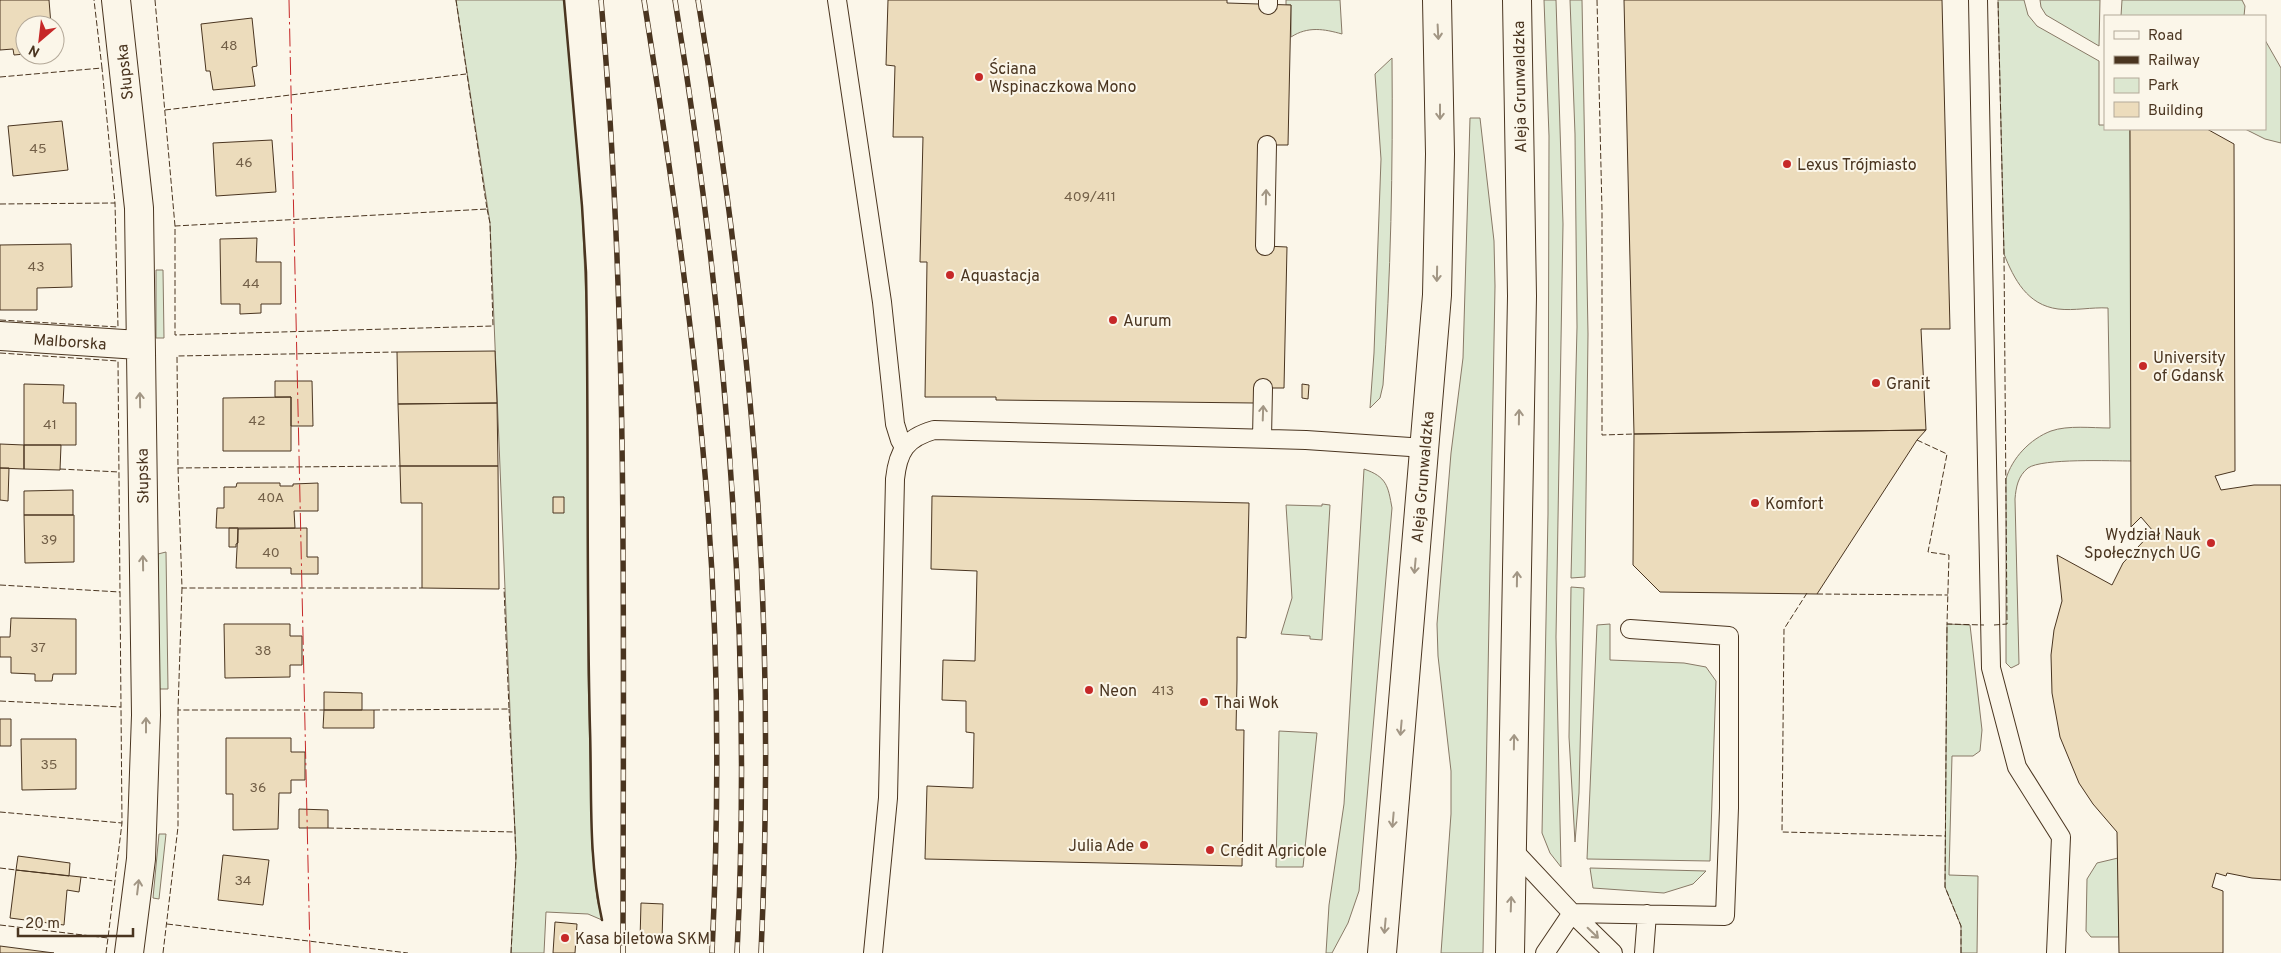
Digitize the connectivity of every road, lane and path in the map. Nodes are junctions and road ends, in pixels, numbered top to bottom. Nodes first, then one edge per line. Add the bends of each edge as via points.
1 (116, 0) edge
2 (837, 0) edge
3 (1437, 0) edge
4 (1517, 0) edge
5 (1978, 0) edge
6 (1267, 145) dead end
7 (1265, 246) dead end
8 (0, 336) edge
9 (140, 345) junction
10 (1264, 388) dead end
11 (1262, 438) junction
12 (904, 447) junction
13 (1425, 448) junction
14 (1630, 629) dead end
15 (1513, 850) junction
16 (1572, 913) junction
17 (1647, 914) junction
18 (129, 953) edge
19 (873, 953) edge
20 (1382, 953) edge
21 (1510, 953) edge
22 (1545, 953) edge
23 (1614, 953) edge
24 (1644, 953) edge
25 (2056, 953) edge

1 - 9 main road, Słupska via 139,208
2 - 12 lane via 882,302 895,424
3 -> 13 main road, Aleja Grunwaldzka via 1440,154 1437,295
15 -> 4 main road, Aleja Grunwaldzka via 1522,296
5 - 25 lane via 1992,668 2017,768 2061,837
7 -> 6 lane
8 - 9 main road, Malborska
18 -> 9 main road, Słupska via 141,859 146,777
11 -> 10 lane
11 - 12 lane via 934,430 916,435
11 - 13 lane
12 - 19 lane via 897,462 895,480 888,798
13 -> 20 main road, Aleja Grunwaldzka
14 - 17 lane via 1729,636 1729,808 1724,916
15 - 16 lane
21 -> 15 main road, Aleja Grunwaldzka
16 - 17 lane
16 - 22 lane
16 -> 23 lane
17 - 24 lane

